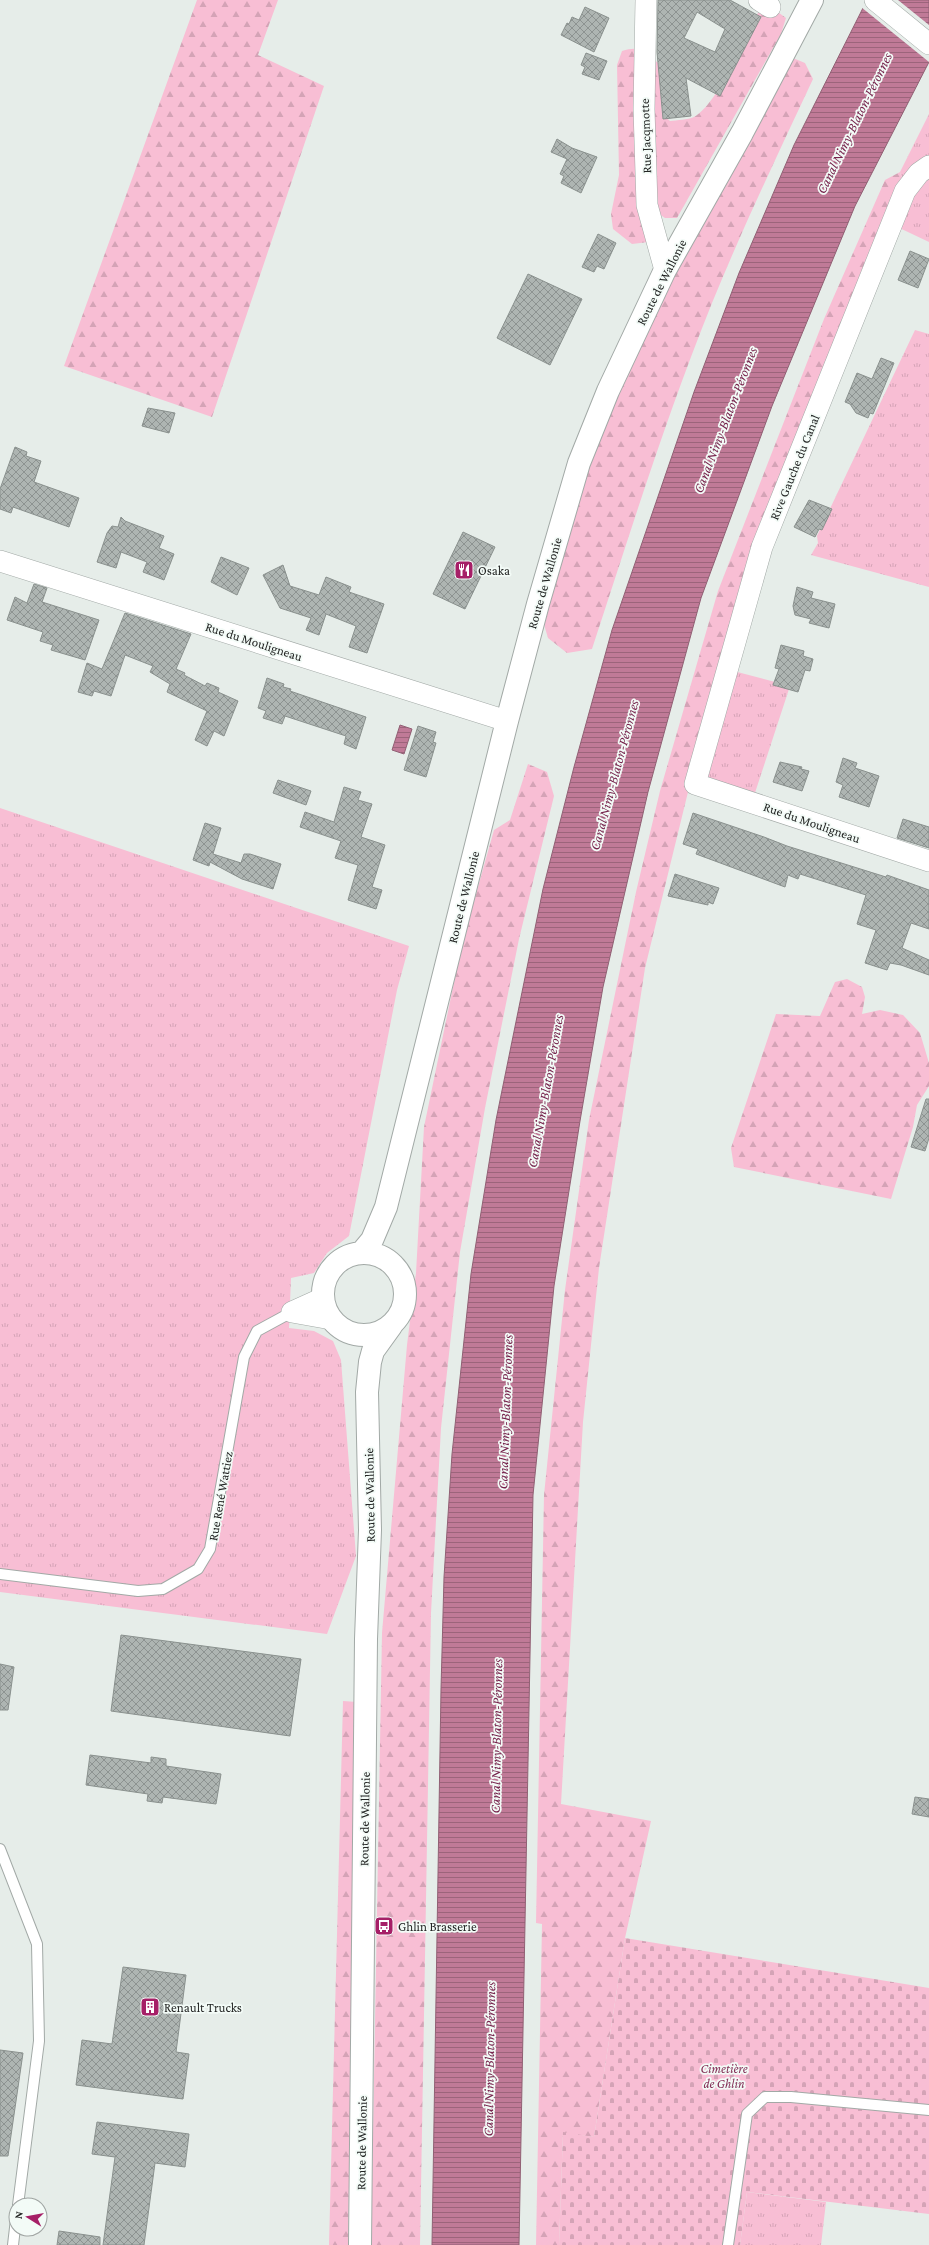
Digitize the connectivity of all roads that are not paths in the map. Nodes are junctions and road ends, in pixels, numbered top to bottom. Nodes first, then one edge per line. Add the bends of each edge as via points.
1 (646, 0) edge
2 (812, 0) edge
3 (876, 0) edge
4 (929, 44) edge
5 (929, 166) edge
6 (665, 270) junction
7 (0, 561) edge
8 (508, 722) junction
9 (695, 784) joint
10 (929, 861) edge
11 (386, 1207) junction
12 (362, 1252) junction
13 (397, 1268) junction
14 (323, 1298) junction
15 (292, 1312) junction
16 (335, 1323) junction
17 (391, 1326) junction
18 (367, 1392) junction
19 (0, 1574) edge
20 (0, 1849) edge
21 (929, 2110) edge
22 (19, 2197) edge
23 (360, 2245) edge
24 (728, 2245) edge

1 - 6 street, Rue Jacqmotte via 644,109 648,205
2 - 6 main road, Route de Wallonie via 742,133
3 - 4 street
5 - 9 street, Rive Gauche du Canal via 918,173 905,191 762,547
6 - 8 main road, Route de Wallonie via 608,391 579,463 538,604
7 - 8 street, Rue du Mouligneau
8 - 11 main road, Route de Wallonie
9 - 10 street, Rue du Mouligneau
11 - 12 main road via 372,1240
11 - 13 main road via 386,1241
12 - 13 main road via 381,1256
12 - 14 main road via 349,1255 329,1272 324,1284
13 - 17 main road via 404,1280 406,1293 404,1307
14 - 15 street
14 - 16 main road via 325,1309
15 - 16 street
15 - 19 lane, Rue René Wattiez via 257,1331 244,1357 210,1549 198,1569 162,1589 138,1591
16 - 17 main road via 349,1333 371,1335
16 - 18 main road via 356,1350
17 - 18 main road via 373,1351
18 - 23 main road, Route de Wallonie via 370,1530 366,1639
20 - 22 lane via 37,1944 39,2041
21 - 24 lane via 791,2097 765,2097 747,2114

